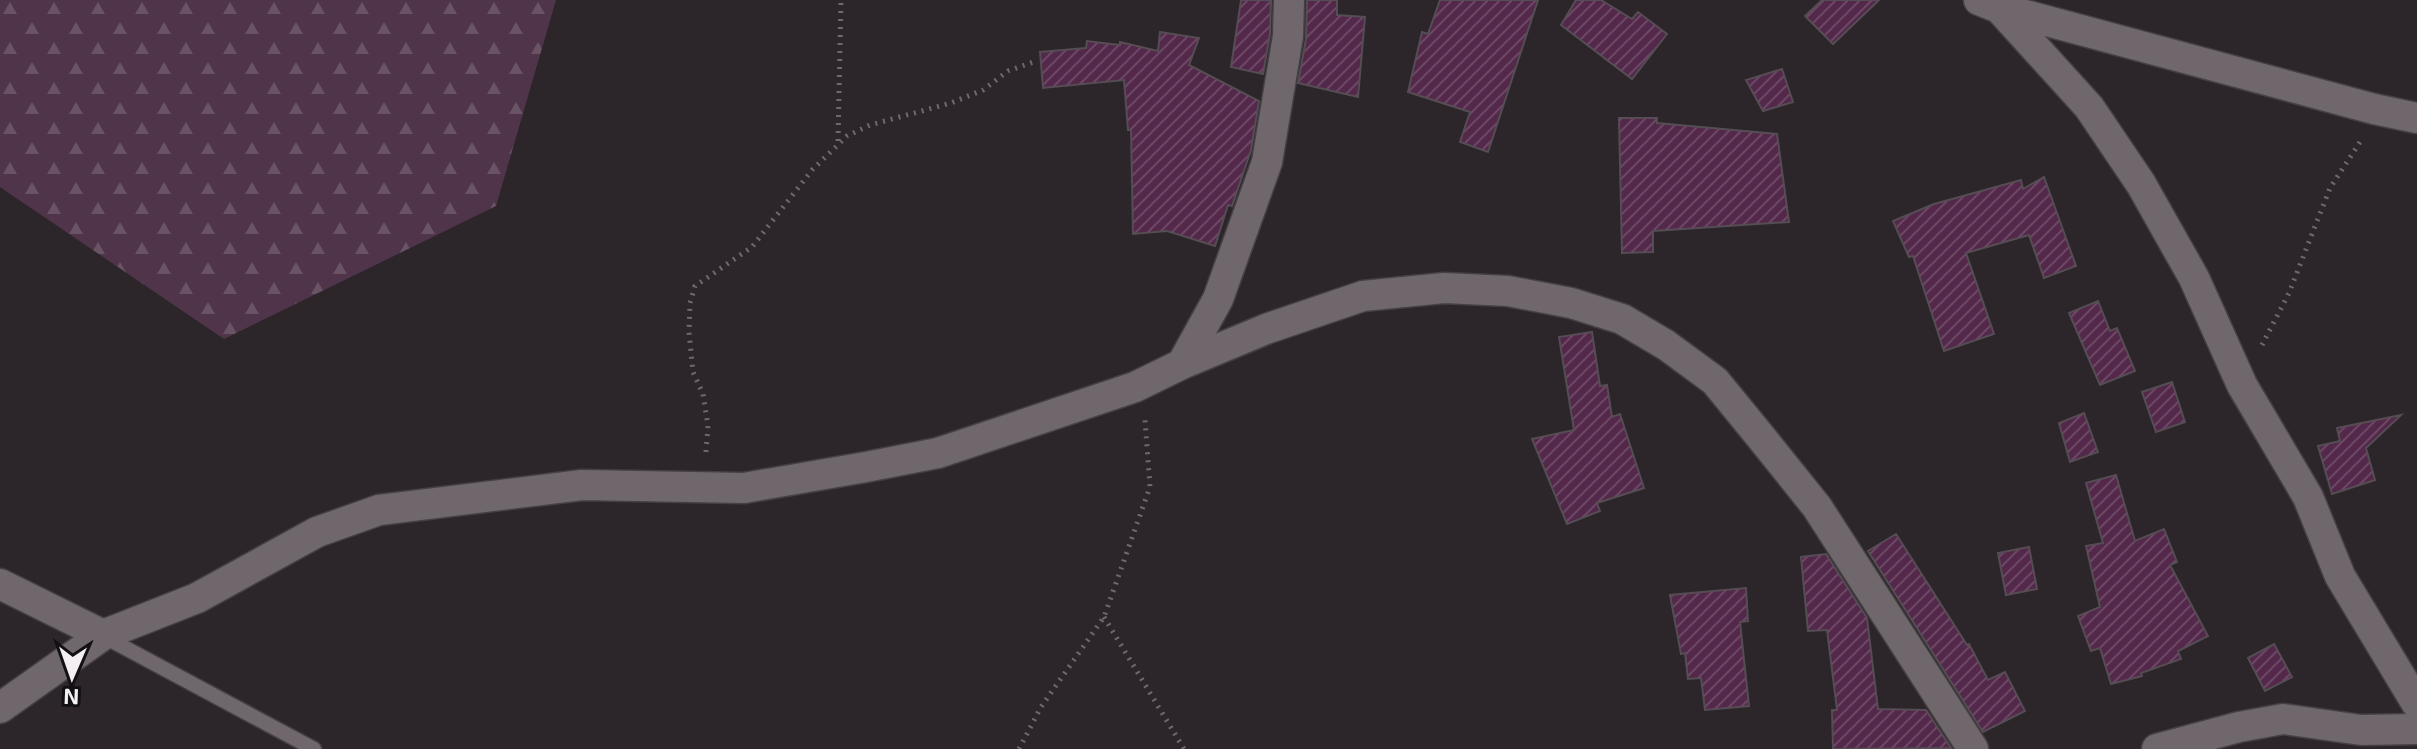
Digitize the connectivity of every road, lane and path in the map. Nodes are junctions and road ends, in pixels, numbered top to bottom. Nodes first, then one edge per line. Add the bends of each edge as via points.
1 (841, 0) edge
2 (1289, 0) edge
3 (1989, 4) edge
4 (1036, 61) dead end
5 (2374, 109) junction
6 (2417, 118) edge
7 (838, 142) junction
8 (1182, 364) junction
9 (2240, 380) junction
10 (1142, 383) junction
11 (695, 487) junction
12 (0, 584) edge
13 (1104, 617) junction
14 (103, 635) junction
15 (2417, 704) edge
16 (0, 708) edge
17 (2417, 729) edge
18 (314, 749) edge
19 (1019, 749) edge
20 (1184, 749) edge
21 (1973, 749) edge
22 (2157, 749) edge

1 - 7 path
2 - 8 street via 1267,162 1218,299
3 - 5 street
3 - 9 street via 2089,107 2141,184 2194,278
4 - 7 path via 1008,71 983,90 870,125
5 - 6 street
5 - 9 path via 2365,135 2330,188 2289,293
7 - 11 path via 752,247 695,286 690,303 693,372 708,426 703,478
8 - 10 street
8 - 21 street via 1363,296 1444,288 1508,291 1622,319 1715,381 1760,436 1817,507
9 - 15 street via 2308,497 2340,576
10 - 11 street via 938,453 744,488
10 - 13 path via 1150,487
11 - 14 street via 582,485 379,510 317,532 197,598
12 - 14 street
13 - 19 path via 1041,707
13 - 20 path
14 - 16 street
14 - 18 lane
17 - 22 street via 2361,730 2283,719

